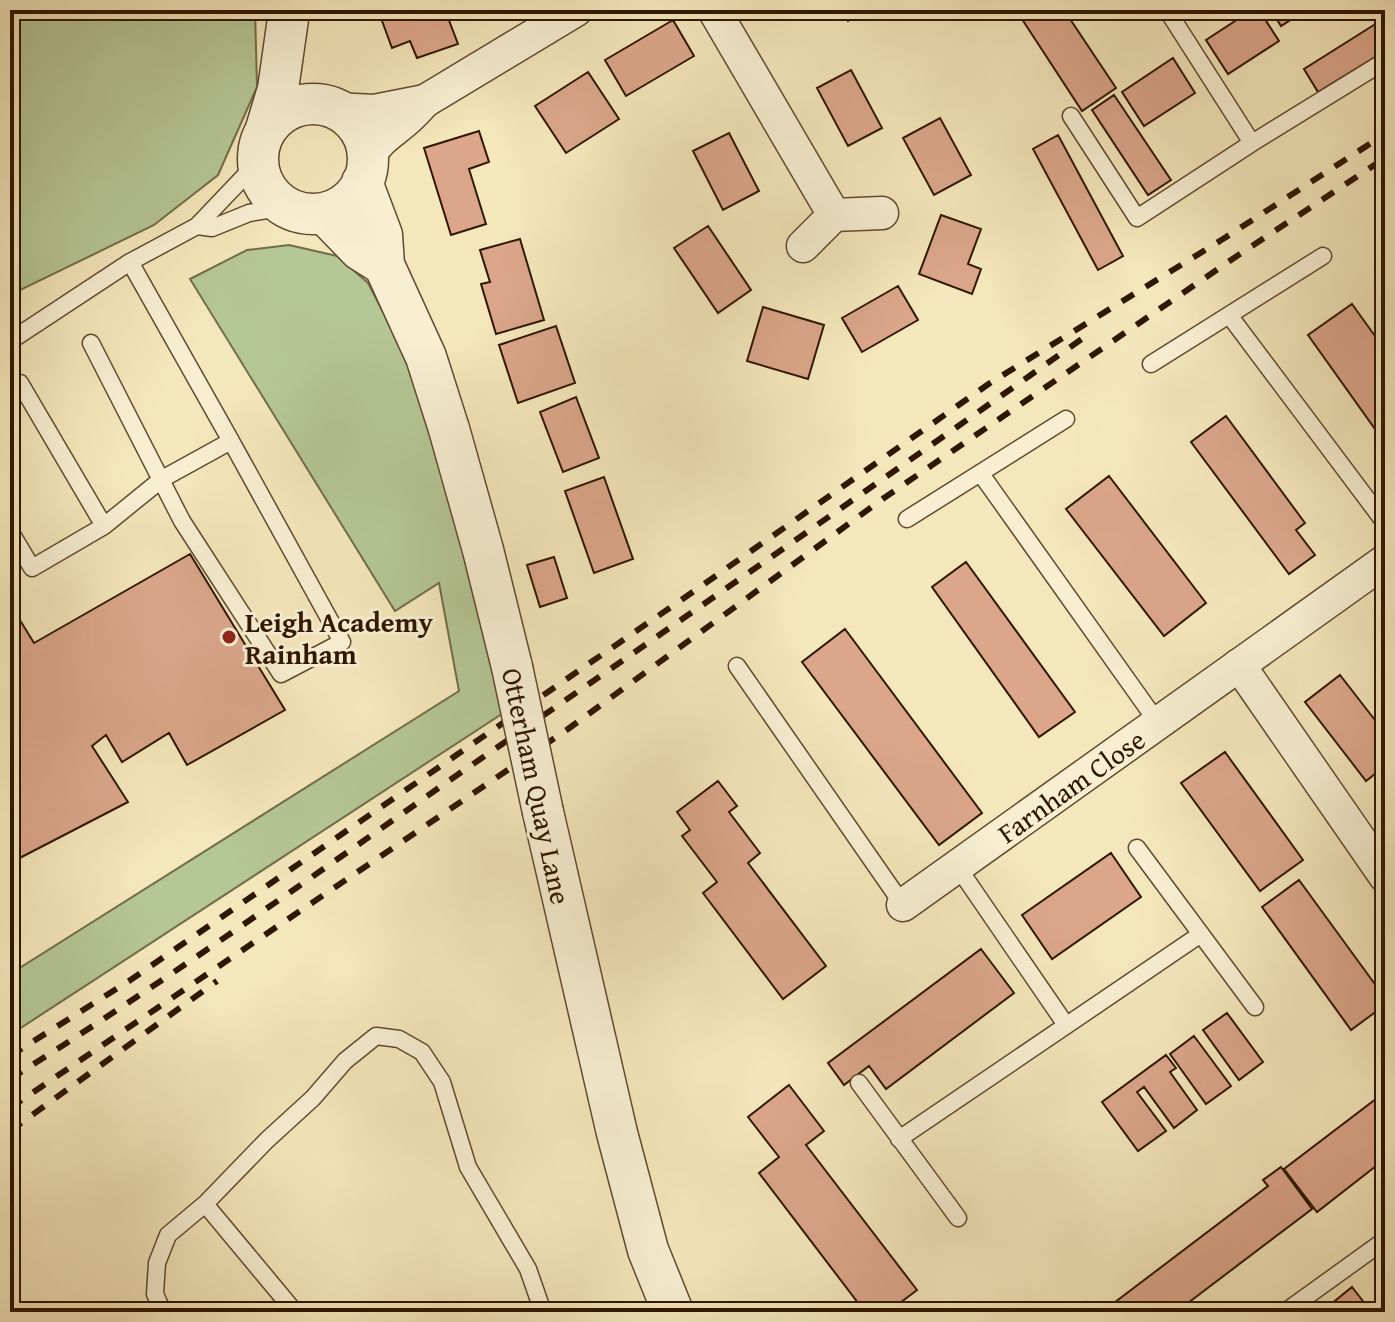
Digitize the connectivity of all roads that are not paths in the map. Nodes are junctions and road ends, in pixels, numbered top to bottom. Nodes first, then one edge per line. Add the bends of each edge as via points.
1 (576, 10) edge
2 (714, 10) edge
3 (1167, 10) edge
4 (288, 11) edge
5 (1385, 61) edge
6 (425, 101) junction
7 (328, 106) junction
8 (1071, 116) dead end
9 (1252, 143) junction
10 (261, 147) junction
11 (366, 169) junction
12 (286, 207) junction
13 (882, 213) dead end
14 (325, 214) junction
15 (834, 215) junction
16 (197, 226) junction
17 (803, 246) dead end
18 (1323, 256) dead end
19 (130, 262) junction
20 (384, 265) junction
21 (1229, 315) junction
22 (10, 341) edge
23 (91, 343) dead end
24 (1151, 364) dead end
25 (20, 383) dead end
26 (1066, 419) dead end
27 (231, 441) junction
28 (981, 474) junction
29 (162, 479) junction
30 (907, 519) dead end
31 (1385, 523) edge
32 (104, 526) junction
33 (10, 531) edge
34 (1385, 561) edge
35 (1239, 665) junction
36 (737, 666) dead end
37 (1158, 723) junction
38 (1137, 848) dead end
39 (957, 866) junction
40 (1385, 876) edge
41 (903, 905) joint
42 (1201, 934) junction
43 (1255, 1007) dead end
44 (1066, 1025) junction
45 (859, 1083) dead end
46 (899, 1139) junction
47 (205, 1204) junction
48 (958, 1218) dead end
49 (1385, 1240) edge
50 (163, 1312) edge
51 (295, 1312) edge
52 (543, 1312) edge
53 (673, 1312) edge
54 (1285, 1312) edge

1 - 6 street
2 - 15 street
3 - 9 lane
4 - 7 street, Otterham Quay Lane
4 - 10 street, Otterham Quay Lane via 278,89
5 - 9 lane
6 - 7 street via 374,111
6 - 11 street via 376,145
7 - 10 street via 311,102 288,108
7 - 11 street, Otterham Quay Lane via 348,118 368,142
8 - 9 lane via 1137,218
10 - 12 street via 260,178
10 - 16 lane
11 - 14 street via 347,203
11 - 20 street, Otterham Quay Lane
12 - 14 street
12 - 16 lane via 249,213 212,228
13 - 15 street
14 - 20 street, Otterham Quay Lane via 360,250
15 - 17 street
16 - 19 lane
18 - 21 lane
19 - 22 lane
19 - 27 lane
20 - 53 street, Otterham Quay Lane, bridge via 431,371 483,550 617,1133 648,1250
21 - 24 lane
21 - 31 lane
23 - 29 lane
25 - 32 lane
26 - 28 lane
27 - 29 lane
27 - 29 lane via 342,642 281,674 182,521
28 - 30 lane
28 - 37 lane
29 - 32 lane
32 - 33 lane via 32,568
34 - 35 street, Farnham Close
35 - 37 street, Farnham Close
35 - 40 street
36 - 41 lane
37 - 39 street, Farnham Close
38 - 42 lane
39 - 41 street, Farnham Close
39 - 44 lane
42 - 43 lane
42 - 44 lane
44 - 46 lane
45 - 46 lane
46 - 48 lane
47 - 50 lane via 168,1235 157,1263 155,1294
47 - 51 lane
47 - 52 lane via 345,1061 376,1036 399,1039 422,1052 442,1082 468,1167 528,1269
49 - 54 lane

